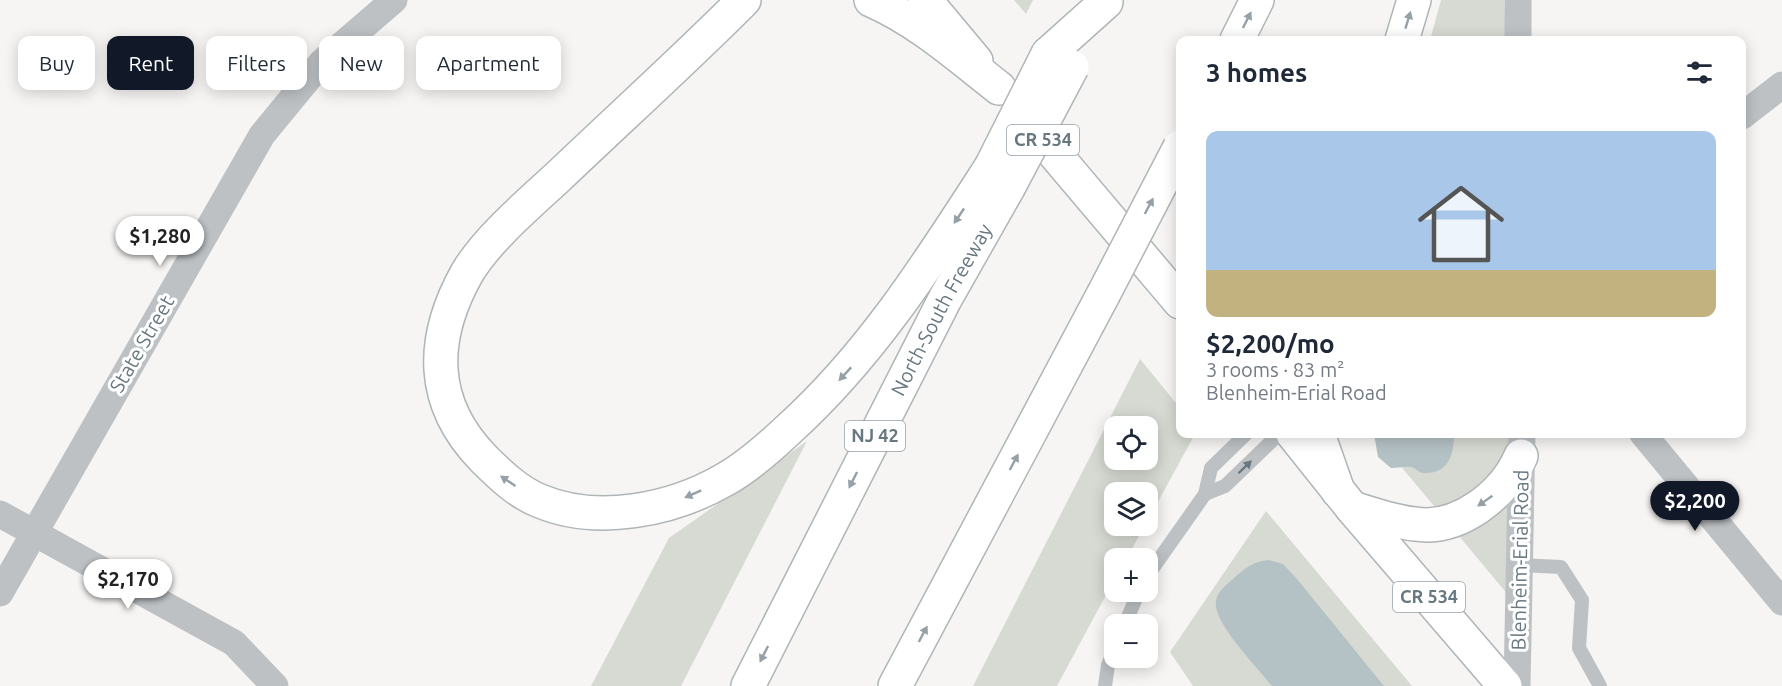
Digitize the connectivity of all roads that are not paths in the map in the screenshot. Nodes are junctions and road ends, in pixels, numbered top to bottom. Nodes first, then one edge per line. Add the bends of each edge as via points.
1 (394, 0) edge
2 (871, 0) edge
3 (925, 0) edge
4 (1257, 0) edge
5 (1414, 0) edge
6 (1518, 0) edge
7 (1107, 1) edge
8 (744, 2) edge
9 (1239, 36) edge
10 (1403, 36) edge
11 (1518, 36) edge
12 (1782, 85) edge
13 (999, 88) junction
14 (1746, 113) edge
15 (1176, 155) edge
16 (1000, 178) junction
17 (1176, 297) edge
18 (1242, 438) edge
19 (1276, 438) edge
20 (1296, 438) edge
21 (1320, 438) edge
22 (1646, 438) edge
23 (1521, 445) edge
24 (1205, 494) junction
25 (1345, 500) junction
26 (0, 514) edge
27 (34, 532) junction
28 (1158, 561) edge
29 (1519, 565) junction
30 (0, 593) edge
31 (1782, 602) edge
32 (1107, 668) edge
33 (275, 686) edge
34 (748, 686) edge
35 (895, 686) edge
36 (1105, 686) edge
37 (1505, 686) edge
38 (1517, 686) edge
39 (1600, 686) edge

1 - 27 street, State Street via 322,62 262,135
2 - 13 main road via 934,36
3 - 13 main road, CR 534
9 -> 4 main road
10 -> 5 main road
6 - 11 street
7 - 16 main road, North-South Freeway / NJ 42, bridge via 1060,61
16 -> 8 main road via 853,365 768,448 724,480 679,500 629,512 583,512 539,501 500,476 472,447 452,416 440,376 440,342 448,312 469,270 510,222
12 - 14 street
13 - 17 main road, CR 534
35 -> 15 main road, bridge
16 -> 34 main road, North-South Freeway / NJ 42 via 945,299
18 - 24 lane via 1211,468
24 -> 19 lane via 1226,486
20 - 25 main road, CR 534
21 - 25 main road
22 - 31 street
23 -> 25 main road via 1517,467 1495,494 1454,519 1416,525
23 - 29 street, Blenheim-Erial Road
24 - 28 lane
25 - 37 main road, CR 534
26 - 27 street
27 - 30 street, State Street
27 - 33 street via 234,643
29 - 38 street, Blenheim-Erial Road
29 - 39 lane via 1561,567 1582,600 1579,648
32 - 36 lane

